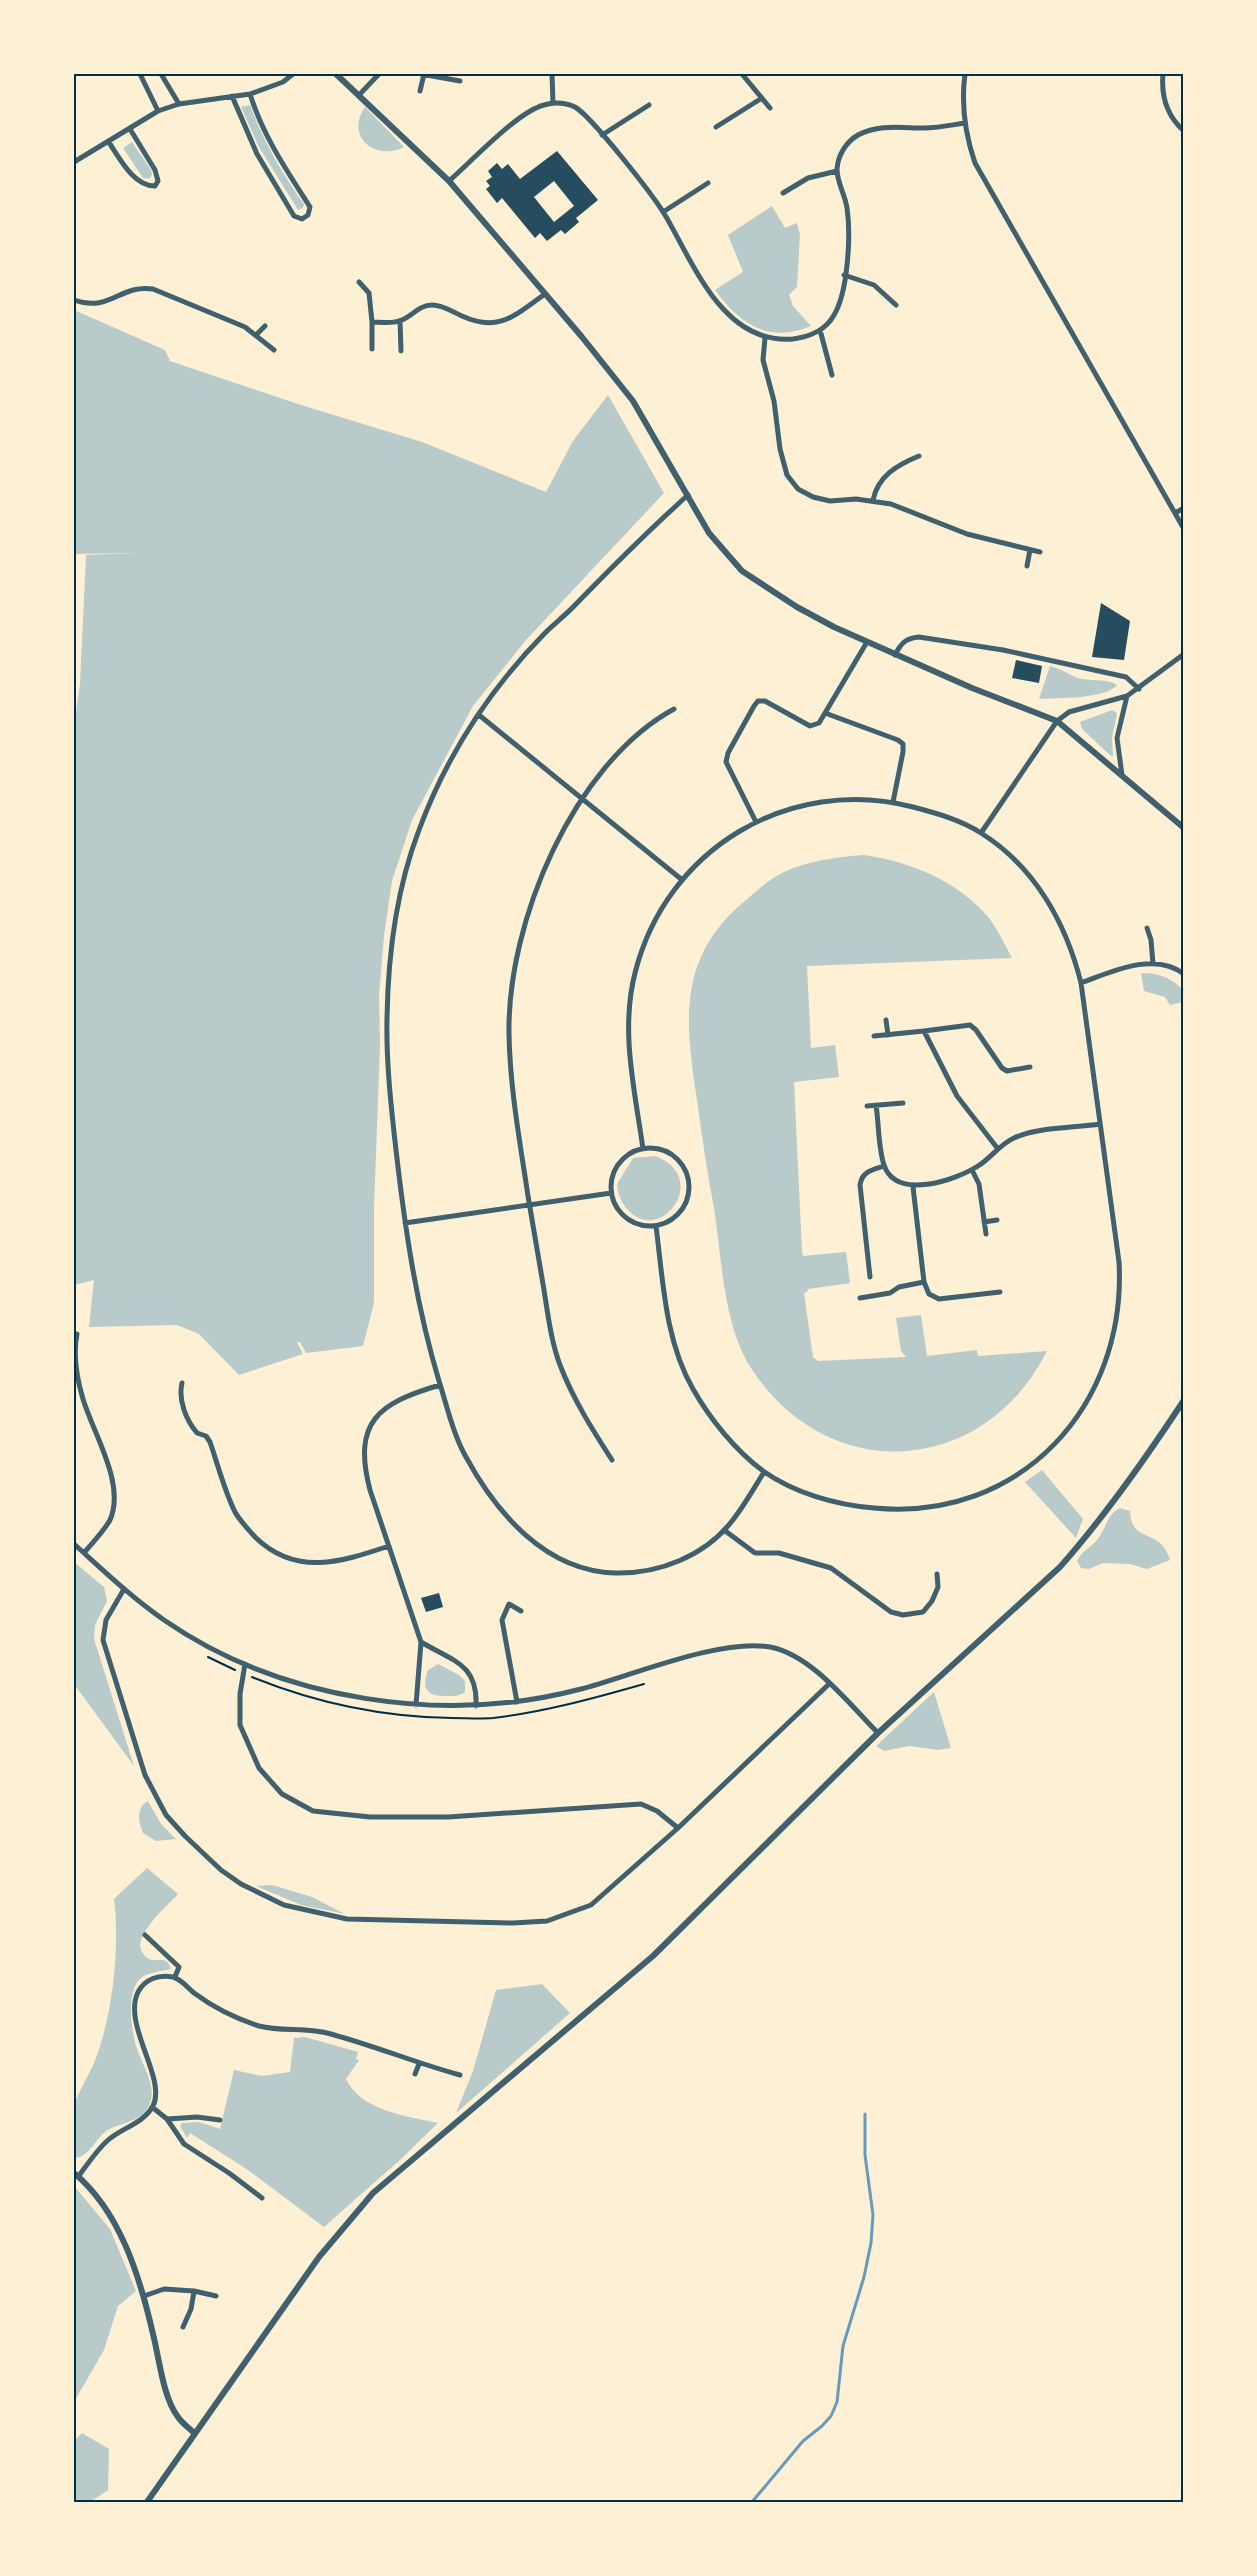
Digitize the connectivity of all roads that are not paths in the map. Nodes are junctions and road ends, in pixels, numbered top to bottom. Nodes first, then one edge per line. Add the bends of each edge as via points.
1 (140, 74) edge
2 (161, 74) edge
3 (292, 74) edge
4 (336, 74) edge
5 (379, 74) edge
6 (422, 74) edge
7 (552, 74) edge
8 (742, 74) edge
9 (965, 74) edge
10 (1164, 74) edge
11 (460, 81) dead end
12 (420, 91) dead end
13 (250, 94) junction
14 (359, 95) junction
15 (232, 96) junction
16 (762, 98) junction
17 (553, 103) junction
18 (179, 105) junction
19 (649, 105) dead end
20 (770, 108) dead end
21 (158, 111) junction
22 (965, 123) junction
23 (716, 127) dead end
24 (130, 129) junction
25 (1184, 131) edge
26 (602, 135) junction
27 (108, 141) junction
28 (74, 162) edge
29 (837, 171) junction
30 (449, 181) junction
31 (708, 183) dead end
32 (783, 194) dead end
33 (663, 212) junction
34 (844, 275) junction
35 (359, 282) dead end
36 (545, 294) junction
37 (74, 300) edge
38 (896, 305) dead end
39 (400, 321) junction
40 (372, 322) junction
41 (265, 326) dead end
42 (820, 330) junction
43 (257, 334) junction
44 (765, 338) junction
45 (372, 349) dead end
46 (274, 350) dead end
47 (401, 351) dead end
48 (832, 375) dead end
49 (919, 456) dead end
50 (688, 495) junction
51 (873, 500) junction
52 (1184, 508) edge
53 (1174, 513) junction
54 (1184, 529) edge
55 (1030, 550) junction
56 (1041, 552) dead end
57 (1027, 566) dead end
58 (867, 642) junction
59 (1184, 654) edge
60 (896, 655) junction
61 (1139, 689) junction
62 (1127, 696) junction
63 (674, 709) dead end
64 (825, 713) junction
65 (479, 715) junction
66 (1057, 721) junction
67 (1122, 776) junction
68 (582, 798) junction
69 (893, 802) junction
70 (756, 822) junction
71 (1184, 828) edge
72 (981, 833) junction
73 (681, 879) junction
74 (1147, 928) dead end
75 (1153, 964) junction
76 (1184, 974) edge
77 (1081, 983) junction
78 (886, 1020) dead end
79 (924, 1031) junction
80 (888, 1035) junction
81 (874, 1036) dead end
82 (1030, 1067) dead end
83 (903, 1103) dead end
84 (876, 1105) junction
85 (867, 1106) dead end
86 (1100, 1124) junction
87 (643, 1149) junction
88 (998, 1149) junction
89 (884, 1166) junction
90 (972, 1170) junction
91 (913, 1187) junction
92 (611, 1193) junction
93 (530, 1204) junction
94 (997, 1220) dead end
95 (984, 1222) junction
96 (405, 1223) junction
97 (656, 1226) junction
98 (986, 1234) dead end
99 (870, 1277) dead end
100 (924, 1282) junction
101 (1000, 1292) dead end
102 (860, 1298) dead end
103 (77, 1334) dead end
104 (74, 1344) edge
105 (182, 1383) dead end
106 (440, 1385) junction
107 (1184, 1400) edge
108 (612, 1460) dead end
109 (764, 1472) junction
110 (724, 1530) junction
111 (74, 1544) edge
112 (389, 1546) junction
113 (84, 1553) junction
114 (937, 1574) dead end
115 (124, 1589) junction
116 (521, 1611) dead end
117 (422, 1642) junction
118 (244, 1664) junction
119 (829, 1684) junction
120 (517, 1702) junction
121 (416, 1705) junction
122 (476, 1706) junction
123 (878, 1733) junction
124 (678, 1828) junction
125 (145, 1935) dead end
126 (175, 1977) junction
127 (419, 2064) junction
128 (416, 2074) dead end
129 (460, 2075) dead end
130 (152, 2107) junction
131 (167, 2119) junction
132 (220, 2121) dead end
133 (76, 2175) edge
134 (262, 2198) dead end
135 (194, 2290) junction
136 (144, 2296) junction
137 (216, 2296) dead end
138 (183, 2327) dead end
139 (194, 2433) junction
140 (147, 2502) edge

1 - 21 street
2 - 18 street
3 - 13 street via 283,82
4 - 14 street
5 - 14 street
6 - 11 street
6 - 12 street
7 - 17 street
8 - 16 street
9 - 22 street
10 - 25 street via 1166,107
13 - 15 street
13 - 15 street via 275,152 310,207 302,219 294,216 257,154
14 - 30 street
15 - 18 street
16 - 20 street
16 - 23 street
17 - 26 street via 586,115
17 - 30 street via 523,116
18 - 21 street
19 - 26 street
21 - 24 street
22 - 29 street via 866,132 845,147
22 - 53 street via 970,149 982,177
24 - 27 street
24 - 27 street via 155,170 158,181 154,186 138,182
26 - 33 street
27 - 28 street
29 - 32 street via 808,178
29 - 34 street via 847,207
30 - 36 street
31 - 33 street
33 - 44 street via 712,295 745,328
34 - 38 street via 874,285
34 - 42 street via 834,316
35 - 40 street via 369,293
36 - 39 street via 501,323 474,322 430,305
36 - 50 street via 633,401
37 - 43 street via 99,304 136,289 153,289
39 - 40 street
39 - 47 street
40 - 45 street
41 - 43 street
42 - 44 street via 795,339
42 - 48 street
43 - 46 street
44 - 51 street via 763,360 787,475 798,489 813,497 830,501
49 - 51 street via 885,476
50 - 58 street via 709,533 742,571 806,612
50 - 65 street via 545,633 492,694
51 - 55 street via 967,534
52 - 53 street
53 - 54 street
55 - 56 street
55 - 57 street
58 - 60 street
58 - 64 street
59 - 61 street
60 - 61 street via 901,643 919,637 1003,650 1126,677
60 - 66 street
61 - 62 street
62 - 66 street via 1069,712
62 - 67 street via 1117,738
63 - 68 street via 654,719 618,751
64 - 69 street via 903,744
64 - 70 street via 819,723 810,726 765,701 754,705 726,762
65 - 68 street
65 - 96 street via 449,761 418,830 399,895 393,933 387,1037
66 - 67 street
66 - 72 street
67 - 71 street
68 - 73 street
68 - 93 street via 538,885 521,938 512,986 510,1076
69 - 70 street via 863,799 802,804
69 - 72 street via 931,811
70 - 73 street via 729,837
72 - 77 street via 1005,852 1044,894 1066,935
73 - 87 street via 644,945 630,1001 629,1042
74 - 75 street
75 - 76 street
75 - 77 street via 1122,968
77 - 86 street
78 - 80 street
79 - 80 street
79 - 82 street via 970,1025 1002,1068 1007,1071
79 - 88 street via 957,1096
80 - 81 street
83 - 84 street
84 - 85 street
84 - 89 street
86 - 88 street via 1025,1133
86 - 109 street via 1119,1262 1119,1308 1096,1388 1069,1428 1049,1449 1021,1473 997,1486 925,1510 853,1506 824,1499
87 - 92 street via 618,1164 612,1176
87 - 97 street via 669,1153 681,1164 688,1180 687,1200 680,1212 669,1222
88 - 90 street
89 - 91 street via 892,1176
89 - 99 street via 867,1172 860,1185
90 - 91 street
90 - 95 street via 979,1184
91 - 100 street
92 - 93 street
92 - 97 street via 616,1207 630,1221
93 - 96 street
93 - 108 street via 559,1364 581,1413
94 - 95 street
95 - 98 street
96 - 106 street via 417,1297
97 - 109 street via 670,1322 683,1368 713,1420
100 - 101 street via 929,1293 939,1299
100 - 102 street
103 - 104 street
104 - 113 street via 81,1392 109,1467 113,1492 110,1520
105 - 112 street via 180,1398 188,1418 197,1433 210,1442 236,1514 265,1546 297,1561 328,1563
106 - 110 street via 464,1454 482,1485 535,1545 556,1558 600,1572 650,1570 688,1557
106 - 112 street via 388,1405 367,1436 365,1470
107 - 123 street via 1072,1553
109 - 110 street
110 - 114 street via 755,1553 779,1553 831,1568 891,1612 903,1616 923,1612 932,1601 938,1587
111 - 113 street
112 - 117 street
113 - 115 street
115 - 118 street via 165,1620
115 - 124 street via 106,1620 103,1640 154,1795 166,1815 221,1870 284,1905 347,1919 472,1923 548,1920 591,1905
116 - 120 street via 509,1605 502,1620
117 - 121 street
117 - 122 street via 466,1669 473,1678
118 - 121 street via 344,1695
118 - 124 street via 240,1725 259,1768 282,1794 313,1810 370,1817 448,1817 641,1804
119 - 120 street via 787,1652 750,1646 716,1651 580,1690
119 - 123 street
119 - 124 street
120 - 122 street
121 - 122 street
123 - 139 street via 653,1956 373,2193 319,2257
125 - 126 street via 179,1966
126 - 127 street via 231,2015 261,2026 330,2034
126 - 130 street via 151,1979 141,1987 135,2005 141,2044 156,2087
127 - 128 street
127 - 129 street
130 - 131 street
130 - 133 street via 105,2142
131 - 132 street via 196,2117
131 - 134 street via 184,2144
133 - 136 street via 111,2218
135 - 136 street via 164,2289
135 - 137 street
135 - 138 street
136 - 139 street via 169,2398 177,2416
139 - 140 street

